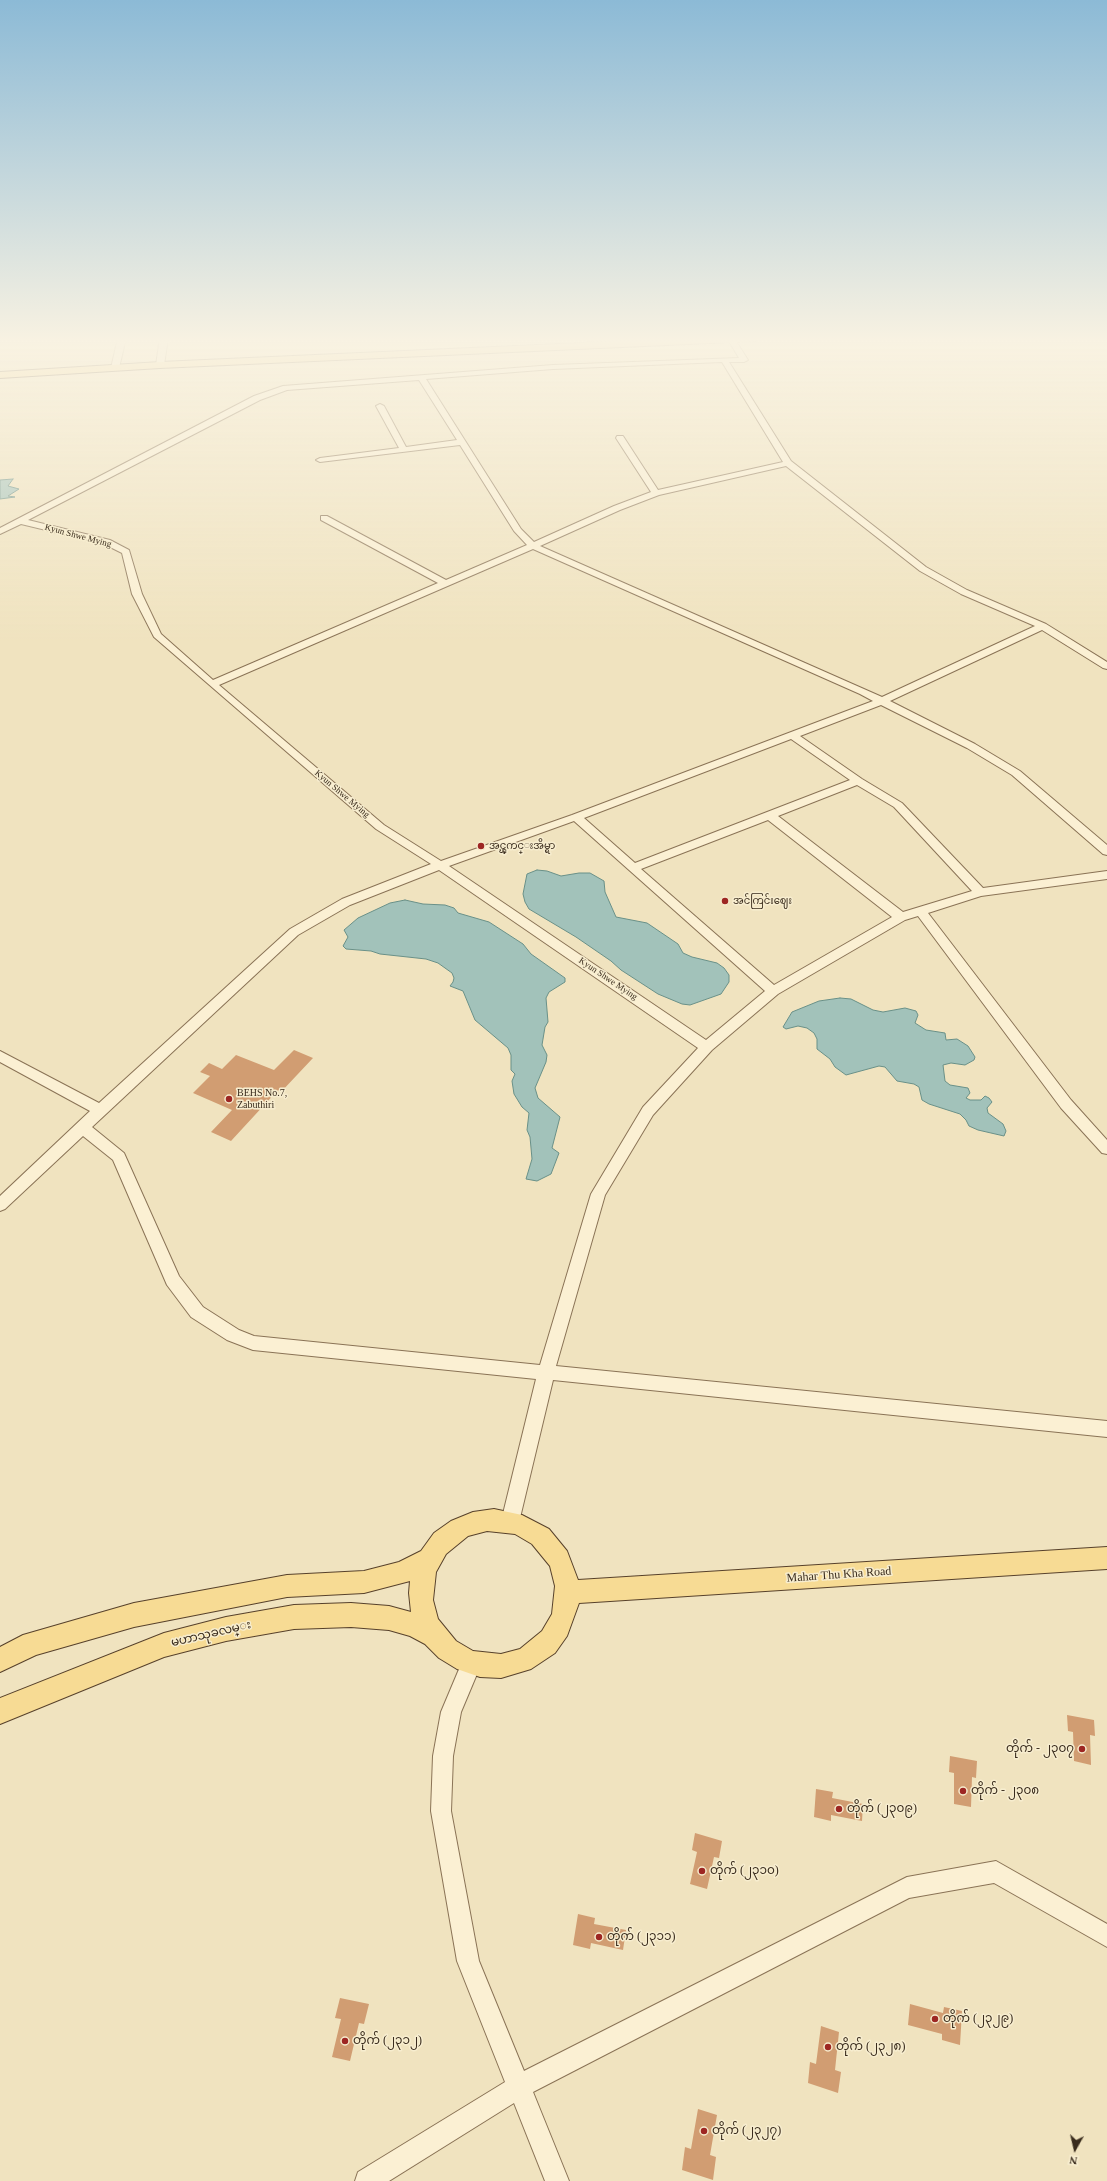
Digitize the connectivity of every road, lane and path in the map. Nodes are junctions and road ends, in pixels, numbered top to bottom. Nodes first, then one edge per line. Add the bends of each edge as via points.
1 (176, 440) edge
2 (398, 440) edge
3 (621, 440) edge
4 (774, 440) edge
5 (462, 442) joint
6 (403, 448) junction
7 (320, 460) dead end
8 (788, 463) junction
9 (656, 493) junction
10 (324, 518) dead end
11 (20, 521) junction
12 (0, 531) edge
13 (533, 546) junction
14 (445, 583) junction
15 (1043, 626) junction
16 (1107, 666) edge
17 (212, 684) junction
18 (882, 702) junction
19 (792, 735) junction
20 (858, 781) junction
21 (769, 815) junction
22 (576, 817) junction
23 (1107, 851) edge
24 (440, 865) junction
25 (633, 868) junction
26 (1107, 874) edge
27 (980, 892) junction
28 (921, 912) junction
29 (901, 917) junction
30 (773, 991) junction
31 (707, 1047) junction
32 (0, 1056) edge
33 (100, 1110) junction
34 (83, 1128) junction
35 (1107, 1149) edge
36 (0, 1205) edge
37 (546, 1374) junction
38 (1107, 1429) edge
39 (510, 1522) junction
40 (1107, 1558) edge
41 (429, 1559) junction
42 (570, 1592) junction
43 (431, 1634) junction
44 (0, 1660) edge
45 (472, 1662) junction
46 (0, 1711) edge
47 (1107, 1936) edge
48 (518, 2087) junction
49 (367, 2181) edge
50 (557, 2181) edge

1 - 11 street
2 - 6 street
3 - 9 street
4 - 8 street
5 - 6 street
5 - 13 street via 518,531
6 - 7 street
8 - 9 street
8 - 15 street via 923,569 964,592
9 - 13 street
10 - 14 street
11 - 12 street
11 - 17 street, Kyun Shwe Mying via 107,542 126,552 137,594 157,635
13 - 14 street
13 - 18 street
14 - 17 street
15 - 16 street
15 - 18 street
17 - 24 street, Kyun Shwe Mying via 380,827
18 - 19 street
18 - 23 street via 971,746 1016,773
19 - 20 street
19 - 22 street
20 - 21 street
20 - 27 street via 898,805
21 - 25 street
21 - 29 street
22 - 24 street
22 - 25 street
24 - 31 street, Kyun Shwe Mying
24 - 33 street via 346,902 294,932
25 - 30 street
26 - 27 street
27 - 28 street
28 - 29 street
28 - 35 street via 1066,1104
29 - 30 street
30 - 31 street
31 - 37 street via 648,1111 598,1194
32 - 33 street
33 - 34 street
34 - 36 street
34 - 37 street via 119,1157 173,1280 197,1312 232,1335 253,1343 292,1348
37 - 38 street
37 - 39 street
39 - 41 main road via 487,1521 464,1528 444,1541
39 - 42 main road via 530,1528 555,1549 568,1572
40 - 42 main road, Mahar Thu Kha Road
41 - 43 main road via 422,1573 419,1588 420,1604
41 - 44 main road via 403,1572 364,1582 288,1586 134,1615 32,1644
42 - 45 main road via 565,1618 550,1641 539,1649 527,1657 500,1665
43 - 45 main road via 442,1646
43 - 46 main road, မဟာသုခလမ္း via 415,1625 389,1618 351,1615 294,1617 226,1629 164,1644
45 - 48 street via 451,1712 443,1756 441,1811 468,1961
47 - 48 street via 996,1872 907,1888
48 - 49 street
48 - 50 street

